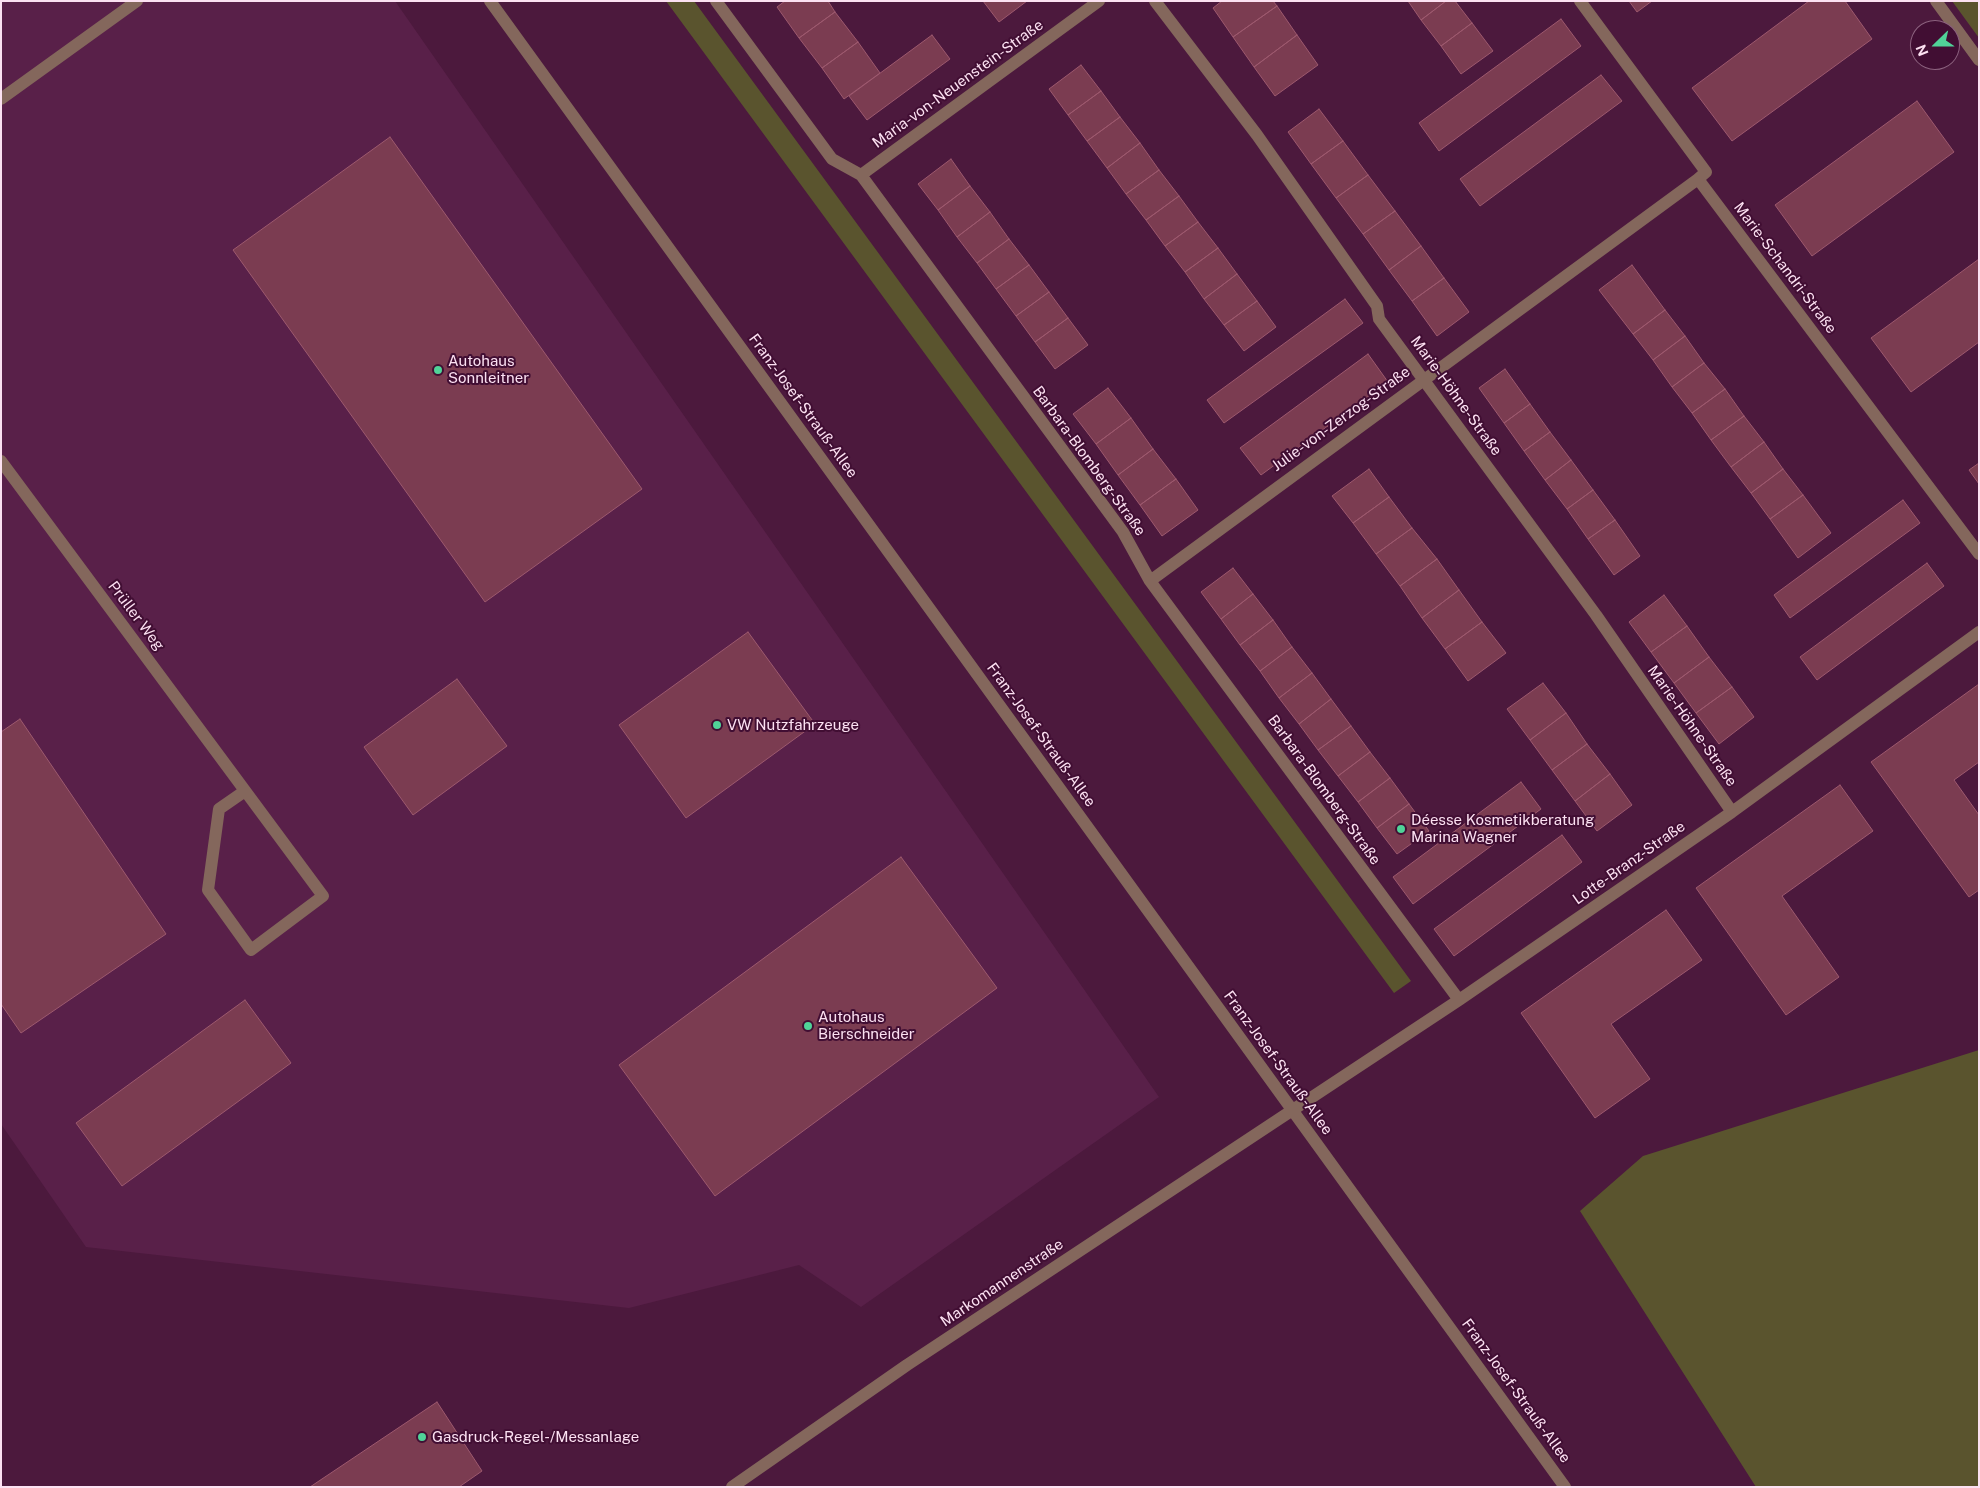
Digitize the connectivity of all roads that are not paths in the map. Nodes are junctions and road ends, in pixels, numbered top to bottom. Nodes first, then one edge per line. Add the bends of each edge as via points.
1 (137, 1) edge
2 (490, 1) edge
3 (716, 1) edge
4 (1099, 1) edge
5 (1155, 1) edge
6 (1580, 1) edge
7 (1936, 1) edge
8 (1979, 60) edge
9 (1, 99) edge
10 (861, 175) junction
11 (1698, 179) junction
12 (1423, 379) junction
13 (1, 462) edge
14 (1979, 554) edge
15 (1150, 581) junction
16 (1979, 632) edge
17 (245, 790) junction
18 (1732, 812) junction
19 (1459, 1000) junction
20 (1291, 1110) junction
21 (732, 1487) edge
22 (1565, 1487) edge

1 - 9 street
2 - 20 street, Franz-Josef-Strauß-Allee
3 - 10 street, Barbara-Blomberg-Straße via 832,159
4 - 10 street, Maria-von-Neuenstein-Straße
5 - 12 street, Marie-Höhne-Straße via 1257,135 1378,306 1379,319
6 - 11 street via 1706,172
7 - 8 street
10 - 15 street, Barbara-Blomberg-Straße via 1124,532
11 - 12 street, Julie-von-Zerzog-Straße
11 - 14 street, Marie-Schandri-Straße
12 - 15 street, Julie-von-Zerzog-Straße
12 - 18 street, Marie-Höhne-Straße via 1596,615
13 - 17 street, Prüller Weg
15 - 19 street, Barbara-Blomberg-Straße
16 - 18 street, Lotte-Branz-Straße
17 - 17 street, Prüller Weg via 219,809 208,890 251,950 323,896
18 - 19 street, Lotte-Branz-Straße
19 - 20 street, Lotte-Branz-Straße
20 - 21 street, Markomannenstraße via 907,1365
20 - 22 street, Franz-Josef-Strauß-Allee

